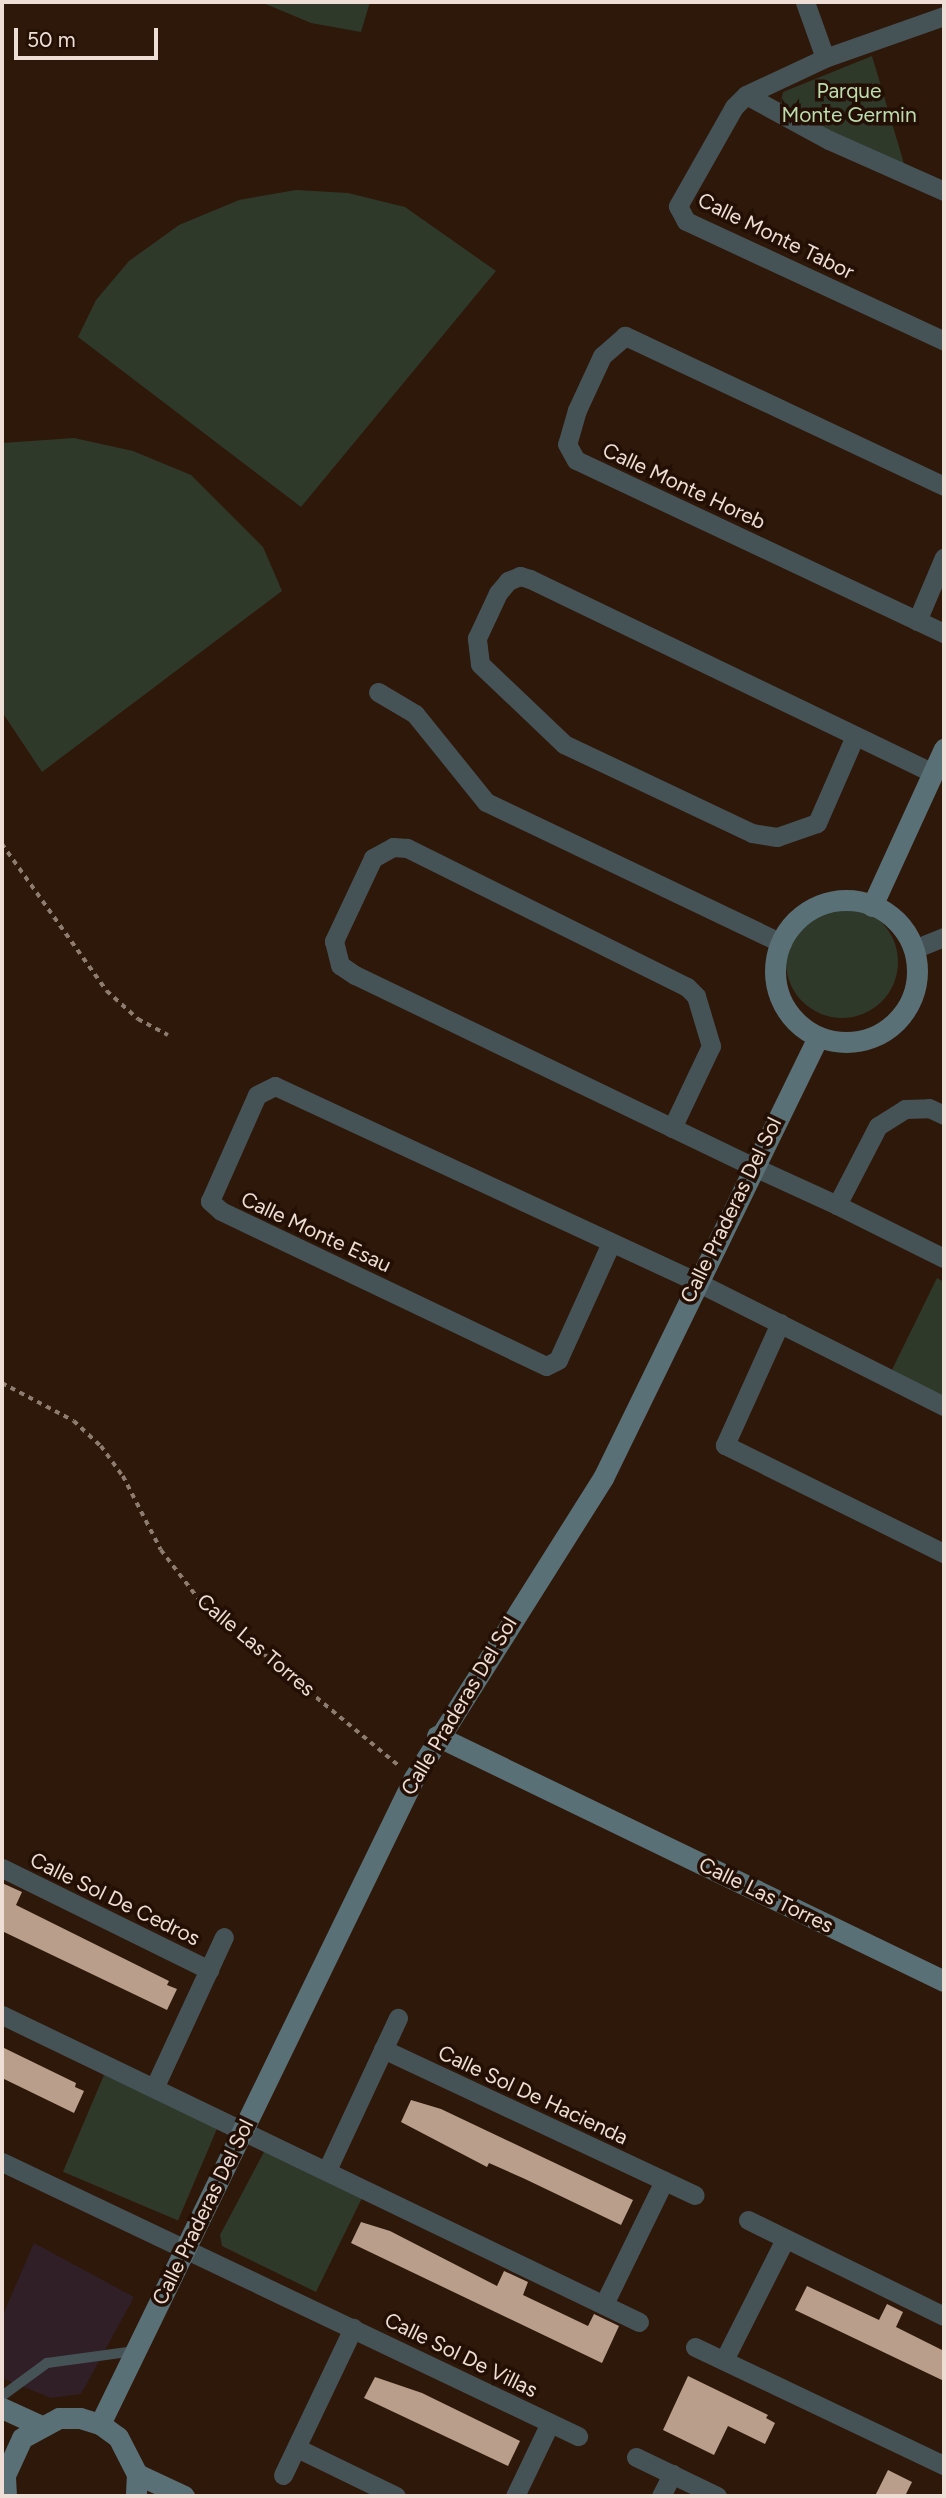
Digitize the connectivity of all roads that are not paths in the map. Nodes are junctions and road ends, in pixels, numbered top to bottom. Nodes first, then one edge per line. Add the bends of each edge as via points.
1 (805, 2) edge
2 (944, 16) edge
3 (825, 58) junction
4 (746, 95) junction
5 (944, 191) edge
6 (944, 341) edge
7 (944, 486) edge
8 (944, 557) edge
9 (917, 621) junction
10 (944, 633) edge
11 (378, 692) dead end
12 (855, 736) junction
13 (944, 749) edge
14 (933, 773) junction
15 (872, 906) junction
16 (944, 937) edge
17 (782, 943) junction
18 (914, 949) junction
19 (818, 1037) junction
20 (944, 1115) edge
21 (672, 1128) junction
22 (752, 1166) junction
23 (836, 1205) junction
24 (611, 1243) junction
25 (944, 1258) edge
26 (695, 1281) junction
27 (780, 1323) junction
28 (944, 1406) edge
29 (944, 1553) edge
30 (437, 1736) junction
31 (2, 1868) edge
32 (224, 1937) dead end
33 (209, 1970) junction
34 (944, 1982) edge
35 (2, 2015) edge
36 (398, 2018) dead end
37 (383, 2049) junction
38 (155, 2086) junction
39 (243, 2129) junction
40 (4, 2168) edge
41 (327, 2170) junction
42 (664, 2181) junction
43 (694, 2195) dead end
44 (748, 2220) dead end
45 (785, 2239) junction
46 (186, 2250) junction
47 (604, 2304) junction
48 (944, 2316) edge
49 (639, 2322) dead end
50 (353, 2328) junction
51 (695, 2347) dead end
52 (135, 2351) junction
53 (723, 2360) junction
54 (2, 2396) edge
55 (2, 2408) edge
56 (550, 2423) junction
57 (100, 2424) junction
58 (38, 2426) junction
59 (578, 2436) dead end
60 (297, 2448) junction
61 (636, 2457) dead end
62 (944, 2465) edge
63 (136, 2474) junction
64 (672, 2474) junction
65 (283, 2475) dead end
66 (4, 2495) edge
67 (136, 2496) edge
68 (184, 2496) edge
69 (396, 2496) edge
70 (515, 2496) edge
71 (661, 2496) edge
72 (717, 2496) edge

1 - 3 street
2 - 3 street, Calle Monte Tabor
3 - 4 street, Calle Monte Tabor
4 - 5 street via 829,140
4 - 6 street, Calle Monte Tabor via 734,107 683,192 680,214
7 - 9 street, Calle Monte Horeb via 625,336 603,356 569,435 569,452 576,460
8 - 9 street
9 - 10 street, Calle Monte Horeb
11 - 17 street via 415,714 486,802
12 - 12 street via 520,576 508,580 498,593 477,638 480,664 564,744 752,833 777,837 817,823
12 - 14 street
13 - 14 street
14 - 15 street
15 - 17 street via 840,900 817,906 797,919
15 - 18 street via 903,928
16 - 18 street
17 - 19 street via 776,984 784,1006
18 - 19 street via 918,972 902,1016 885,1031 864,1040
19 - 22 street, Calle Praderas Del Sol
20 - 23 street via 929,1108 905,1109 878,1126
21 - 21 street via 340,965 334,941 373,858 393,847 407,848 687,987 696,996 711,1046
21 - 22 street
22 - 23 street
22 - 26 street, Calle Praderas Del Sol
23 - 25 street
24 - 24 street, Calle Monte Esau via 275,1086 257,1095 211,1201 221,1211 546,1366 558,1360
24 - 26 street, Calle Monte Esau
26 - 27 street, Calle Monte Esau
26 - 30 street, Calle Praderas Del Sol via 603,1478
27 - 28 street, Calle Monte Esau
27 - 29 street via 725,1445
30 - 34 street, Calle Las Torres
30 - 39 street, Calle Praderas Del Sol
31 - 33 street, Calle Sol De Cedros
32 - 33 street, Calle Sol De Cedros
33 - 38 street, Calle Sol De Cedros
35 - 38 street
36 - 37 street
37 - 41 street
37 - 42 street, Calle Sol De Hacienda
38 - 39 street
39 - 41 street
39 - 46 street, Calle Praderas Del Sol
40 - 46 street, Calle Sol De Villas
41 - 47 street
42 - 43 street, Calle Sol De Hacienda
42 - 47 street
44 - 45 street
45 - 48 street
45 - 53 street
46 - 50 street, Calle Sol De Villas
46 - 52 street, Calle Praderas Del Sol
47 - 49 street
50 - 56 street, Calle Sol De Villas
50 - 60 street, Calle Sol De Villas
51 - 53 street
52 - 54 lane via 47,2363
52 - 57 street, Calle Praderas Del Sol
53 - 62 street
55 - 58 street
56 - 59 street, Calle Sol De Villas
56 - 70 street, Calle Sol De Villas
57 - 58 street via 59,2418
57 - 63 street via 118,2437
58 - 66 street via 10,2456
60 - 65 street, Calle Sol De Villas
60 - 69 street
61 - 64 street
63 - 67 street
63 - 68 street
64 - 71 street
64 - 72 street

